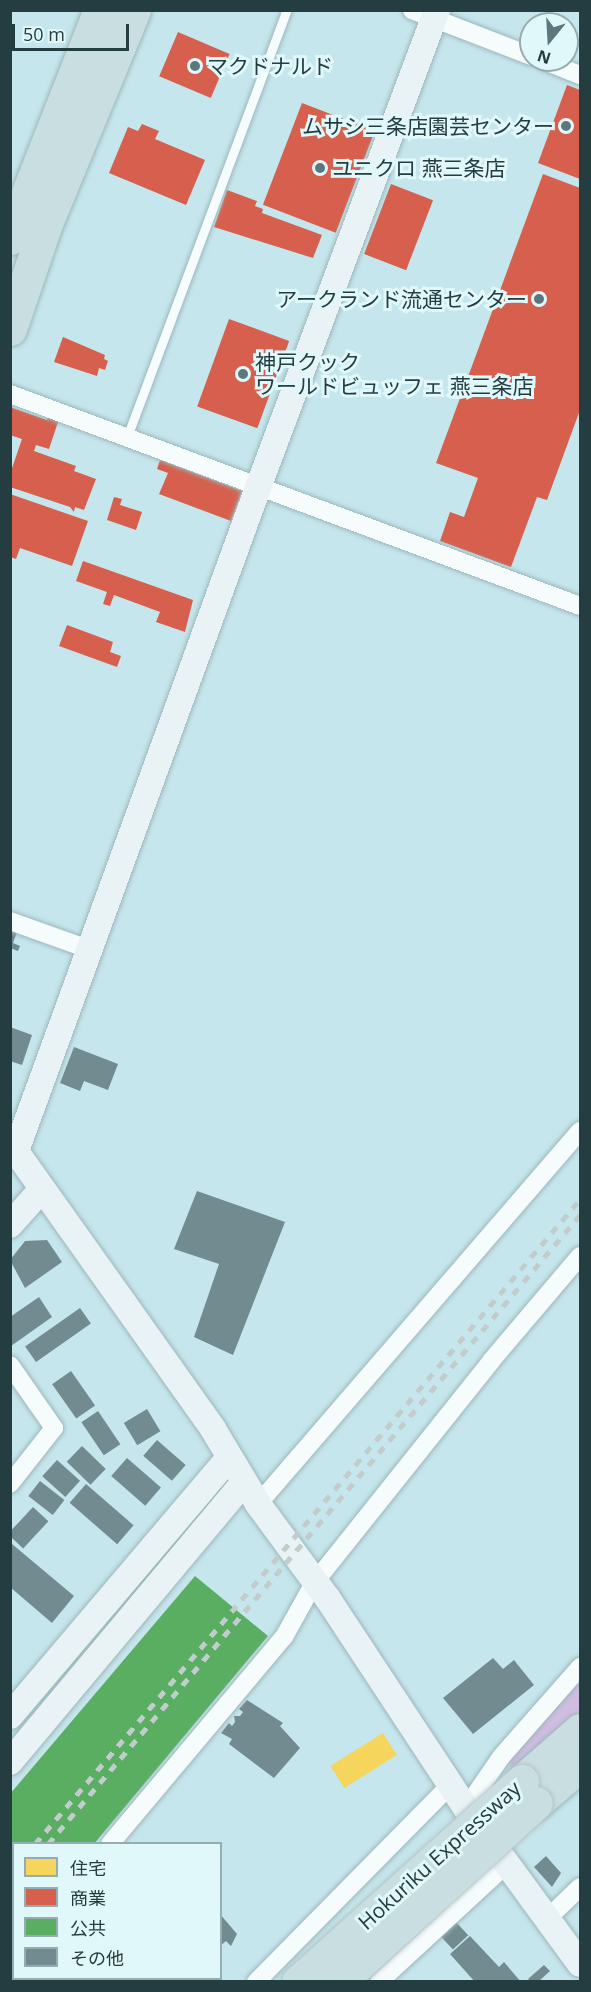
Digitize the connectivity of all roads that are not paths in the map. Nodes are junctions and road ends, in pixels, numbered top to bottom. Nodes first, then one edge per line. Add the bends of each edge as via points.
1 (100, 10) edge
2 (134, 10) edge
3 (287, 10) edge
4 (428, 13) edge
5 (519, 51) edge
6 (10, 238) edge
7 (10, 329) edge
8 (10, 394) edge
9 (127, 437) junction
10 (259, 485) junction
11 (580, 606) edge
12 (10, 921) edge
13 (92, 950) junction
14 (580, 1131) edge
15 (13, 1147) edge
16 (41, 1190) junction
17 (10, 1225) edge
18 (580, 1256) edge
19 (10, 1365) edge
20 (230, 1458) junction
21 (244, 1482) junction
22 (10, 1484) edge
23 (258, 1504) junction
24 (314, 1583) junction
25 (580, 1667) edge
26 (10, 1716) edge
27 (580, 1730) edge
28 (14, 1750) edge
29 (580, 1765) edge
30 (451, 1785) junction
31 (529, 1792) junction
32 (466, 1808) junction
33 (112, 1842) edge
34 (507, 1864) junction
35 (580, 1887) edge
36 (548, 1919) junction
37 (580, 1964) edge
38 (256, 1982) edge
39 (298, 1982) edge
40 (339, 1982) edge
41 (379, 1982) edge

1 - 6 highway
2 - 7 highway via 45,226
3 - 9 lane
4 - 5 street
4 - 10 street
8 - 9 street
9 - 10 street
10 - 11 street
10 - 13 street
12 - 13 street
13 - 15 street
14 - 23 street
15 - 16 street
16 - 17 street
16 - 20 street
18 - 24 street
19 - 22 street via 54,1428
20 - 21 street
20 - 26 street
21 - 23 street
21 - 28 street
23 - 24 street
24 - 30 street
24 - 33 street via 284,1637
25 - 32 street via 501,1757
27 - 31 highway, Hokuriku Expressway
29 - 31 highway, Hokuriku Expressway
30 - 32 street
30 - 38 street
31 - 39 highway, Hokuriku Expressway, bridge
31 - 40 highway, Hokuriku Expressway, bridge
32 - 34 street
34 - 36 street
34 - 41 street
35 - 36 street
36 - 37 street

